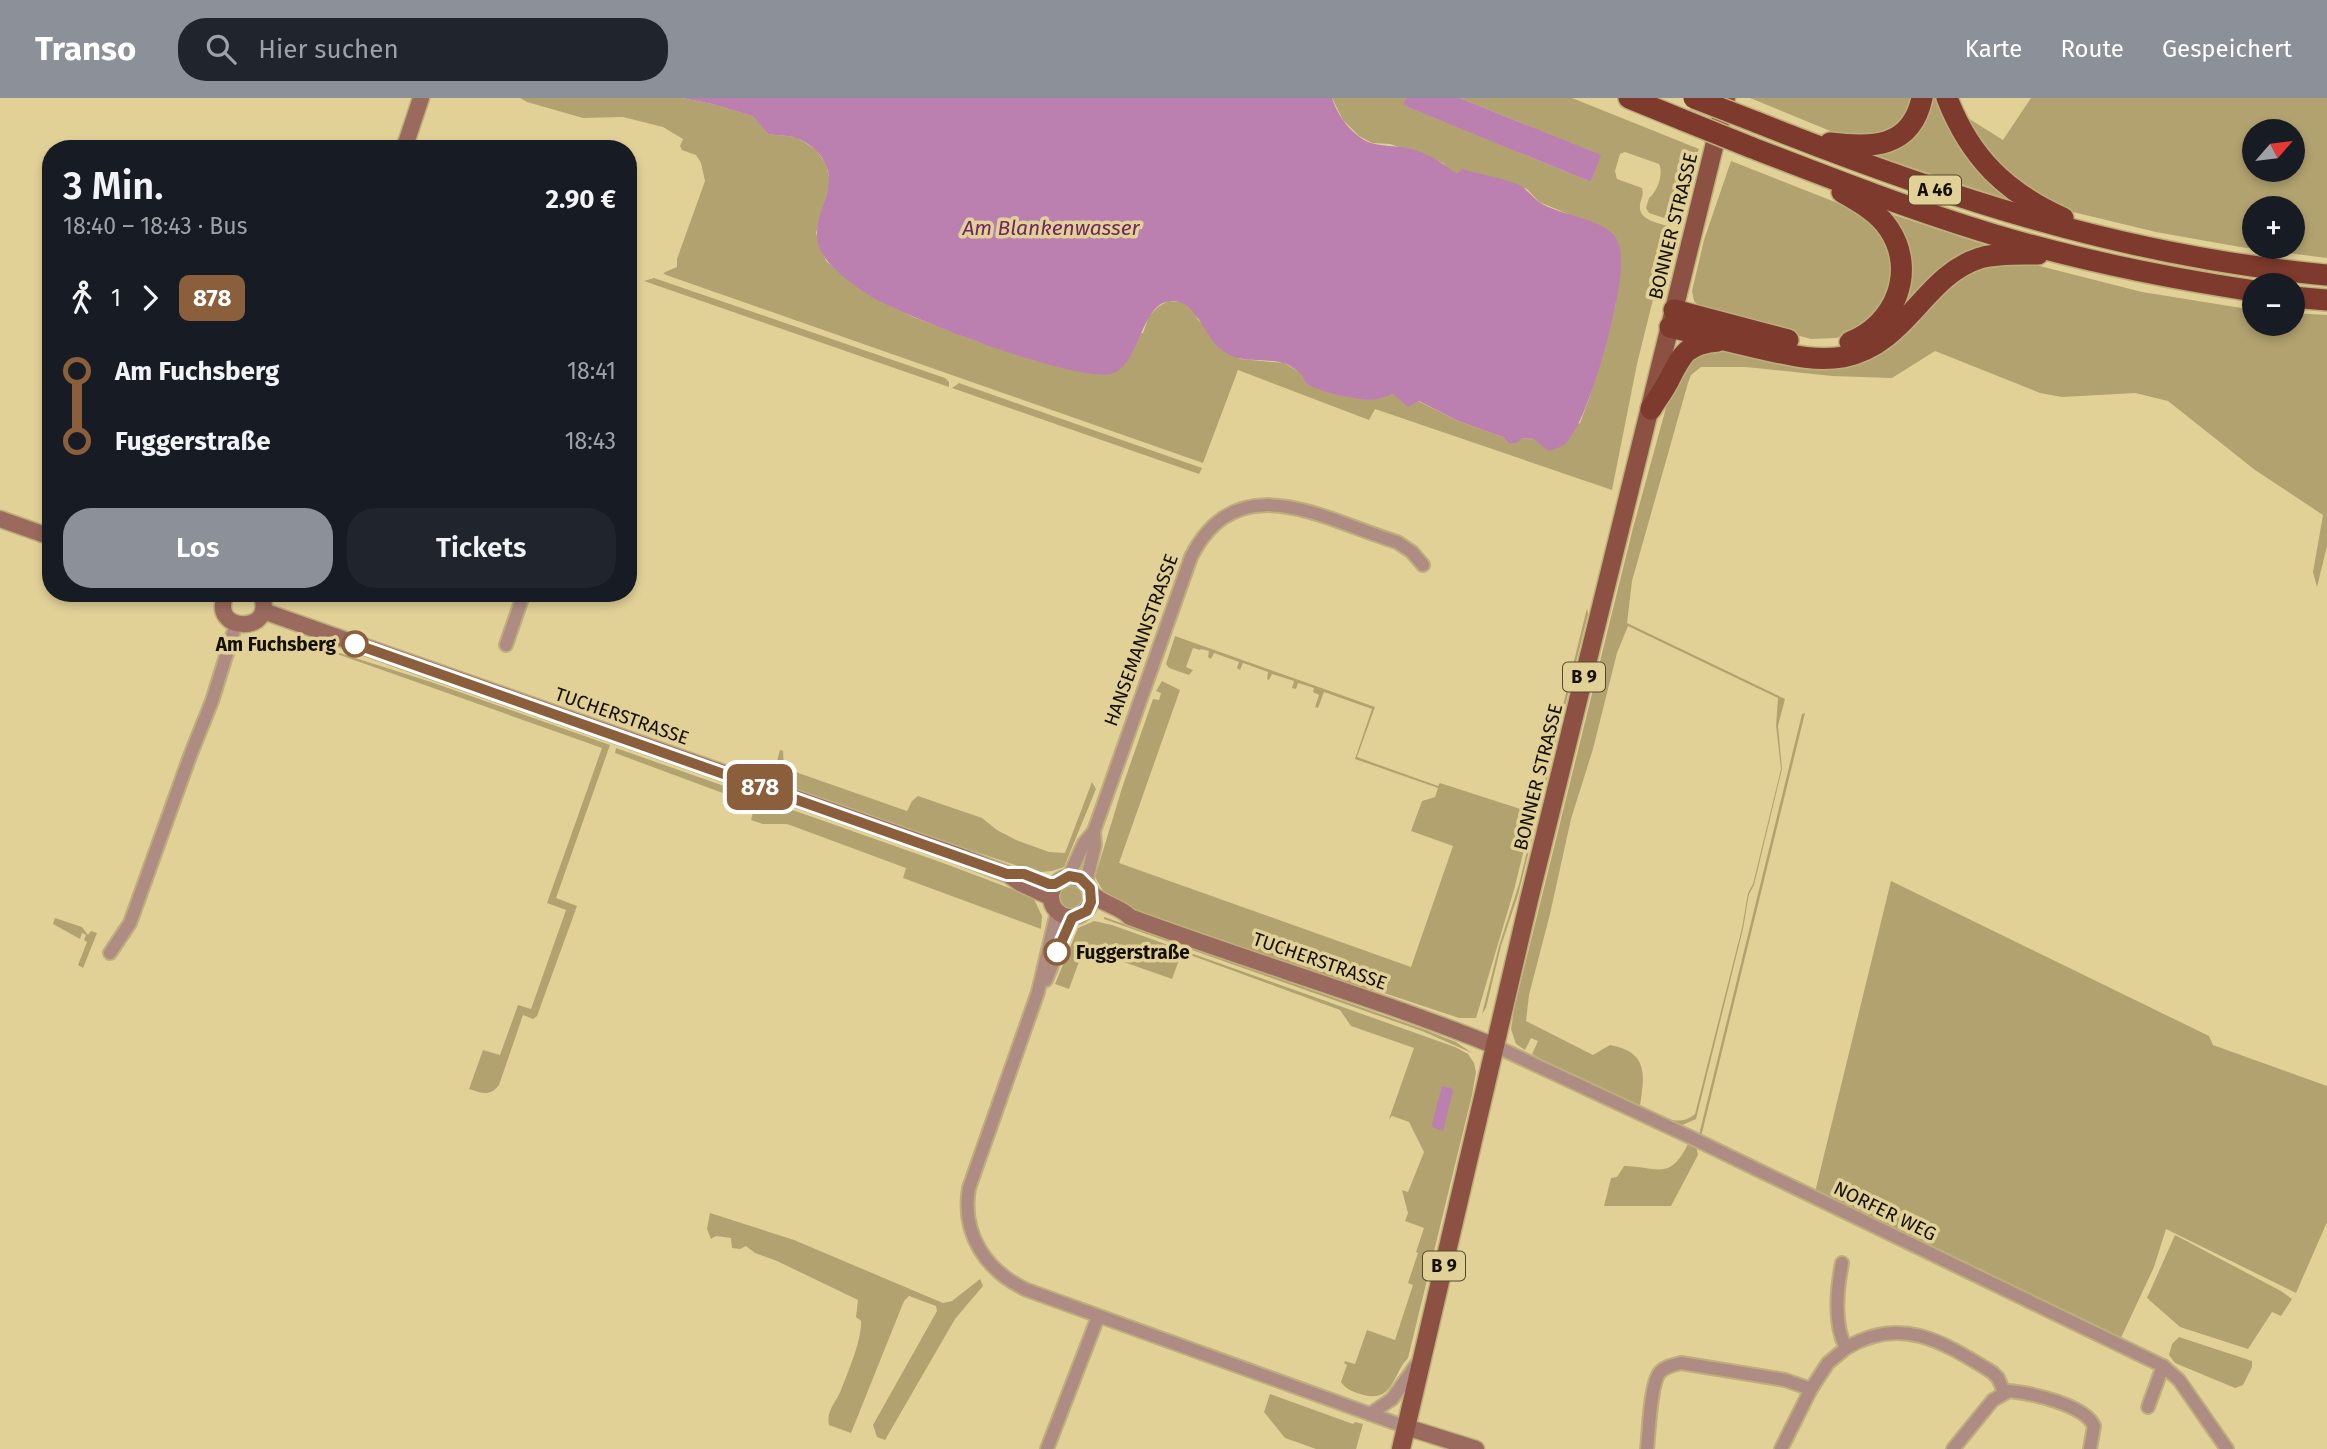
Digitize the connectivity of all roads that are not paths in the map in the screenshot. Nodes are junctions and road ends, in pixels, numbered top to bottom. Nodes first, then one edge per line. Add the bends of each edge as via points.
1 (421, 98) edge
2 (1629, 98) edge
3 (1694, 98) edge
4 (1726, 98) edge
5 (1922, 98) edge
6 (1947, 98) edge
7 (1796, 138) junction
8 (407, 140) edge
9 (1801, 167) junction
10 (2119, 242) junction
11 (2081, 257) junction
12 (2327, 275) edge
13 (2242, 289) edge
14 (2305, 298) edge
15 (2327, 300) edge
16 (1672, 319) junction
17 (1724, 340) junction
18 (1651, 409) junction
19 (0, 519) edge
20 (42, 534) edge
21 (1423, 565) dead end
22 (222, 602) edge
23 (263, 602) edge
24 (521, 602) edge
25 (263, 611) junction
26 (236, 624) junction
27 (506, 645) dead end
28 (1071, 897) junction
29 (110, 953) dead end
30 (1495, 1046) junction
31 (1842, 1263) dead end
32 (1098, 1317) junction
33 (1846, 1348) junction
34 (1423, 1354) junction
35 (2163, 1366) junction
36 (1811, 1389) junction
37 (2004, 1392) junction
38 (2148, 1407) dead end
39 (1370, 1414) junction
40 (1406, 1427) junction
41 (2217, 1435) junction
42 (1047, 1449) edge
43 (1401, 1449) edge
44 (1476, 1449) edge
45 (1647, 1449) edge
46 (1781, 1449) edge
47 (1953, 1449) edge
48 (2090, 1449) edge
49 (2213, 1449) edge
50 (2227, 1449) edge

1 - 8 main road
2 - 9 highway, A 46, bridge
3 - 7 highway, A 46, bridge
4 - 16 main road, BONNER STRASSE / B 9
5 - 7 highway via 1914,119 1884,143 1862,147
6 - 10 highway via 1976,153 2008,186 2049,211
7 - 10 highway, A 46 via 2002,211
9 - 11 highway, A 46 via 1996,236
9 - 16 highway via 1865,206 1891,231 1901,262 1900,283 1882,321 1857,340 1824,346
10 - 12 highway, A 46
11 - 13 highway, A 46
11 - 17 highway via 2000,255 1971,262 1942,282 1887,338 1845,356 1812,359
14 - 15 highway
16 - 17 highway
16 - 18 main road, BONNER STRASSE / B 9
17 - 18 highway via 1699,344 1682,354
18 - 30 main road, BONNER STRASSE / B 9
19 - 20 main road
21 - 28 street, HANSEMANNSTRASSE via 1397,542 1284,505 1248,506 1216,523 1187,566 1094,831 1094,845
22 - 26 main road via 225,614
23 - 25 main road
24 - 27 street
25 - 26 main road via 249,625
25 - 28 main road, TUCHERSTRASSE via 1007,874 1020,883
26 - 29 street via 130,923
28 - 30 main road, TUCHERSTRASSE via 1118,918 1130,917
28 - 32 street via 972,1176 968,1203 970,1227 983,1256 1002,1276
30 - 34 main road, BONNER STRASSE / B 9
30 - 35 street, NORFER WEG
31 - 33 street via 1839,1319
32 - 39 street
32 - 42 street
33 - 36 street via 1828,1363
33 - 37 street via 1882,1334 1923,1336 1992,1372
34 - 39 street via 1392,1399
34 - 40 main road, BONNER STRASSE / B 9
35 - 38 street
35 - 41 street, NORFER WEG via 2179,1380
36 - 45 street via 1785,1380 1671,1365 1655,1382
36 - 46 street
37 - 47 street
37 - 48 street via 2049,1400 2085,1414 2094,1426
39 - 40 street
40 - 43 main road, B 9
40 - 44 main road
41 - 49 street
41 - 50 street, NORFER WEG

